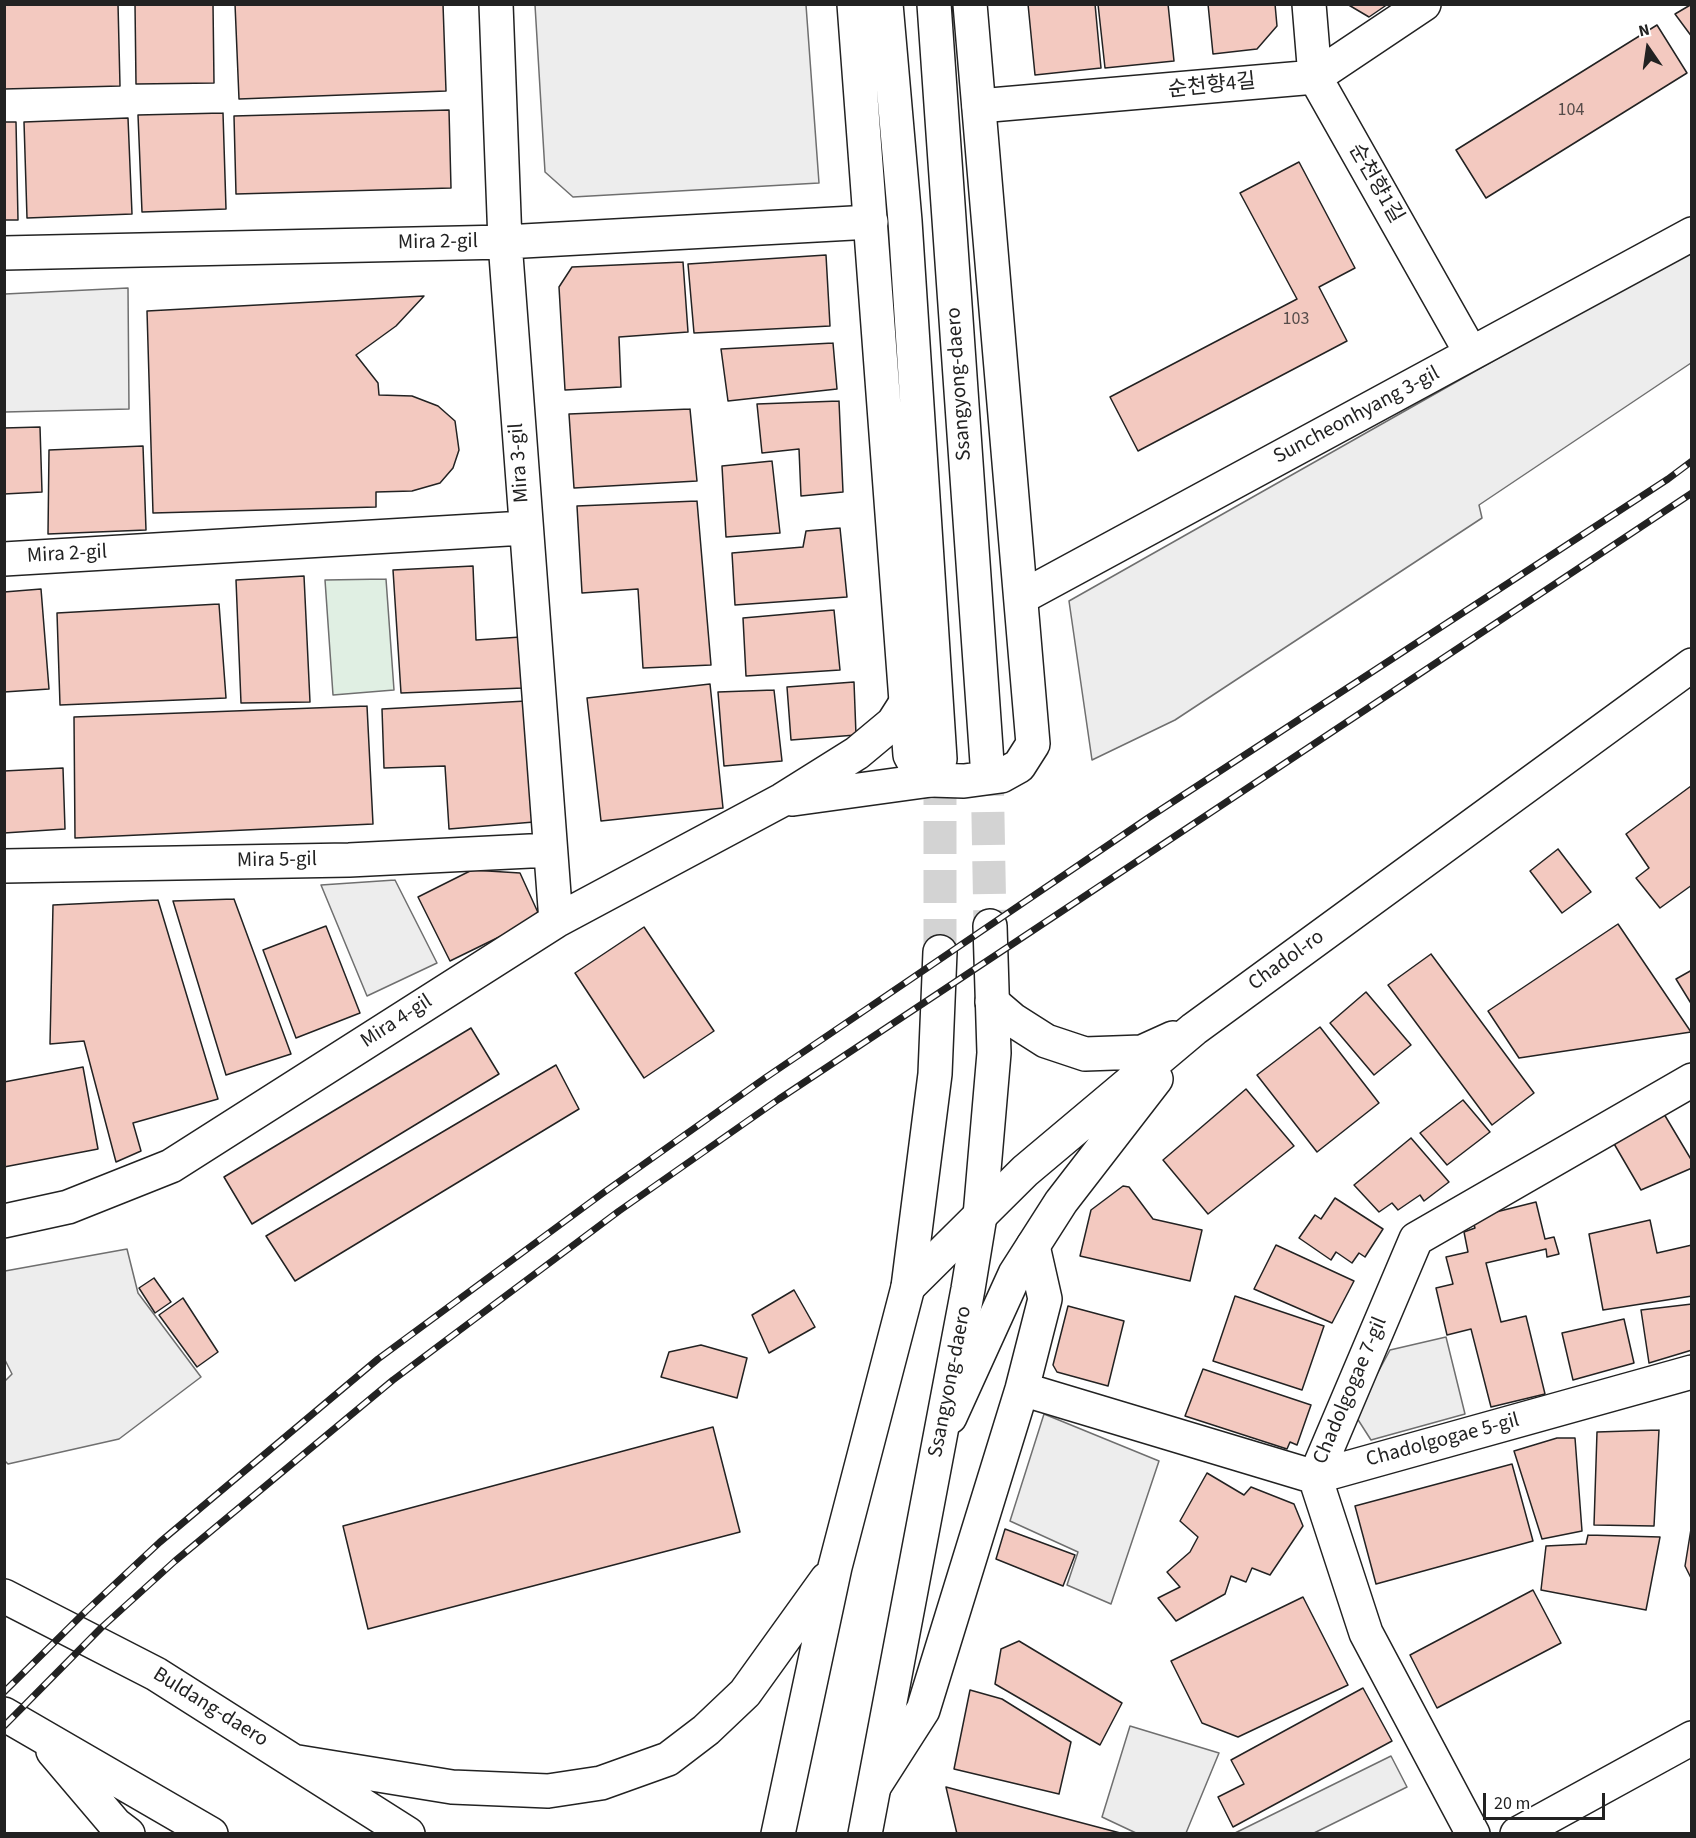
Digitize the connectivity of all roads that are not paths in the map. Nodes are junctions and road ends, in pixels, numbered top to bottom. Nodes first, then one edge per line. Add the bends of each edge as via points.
1 (496, 4) edge
2 (854, 4) edge
3 (886, 4) edge
4 (934, 4) edge
5 (970, 4) edge
6 (1309, 4) edge
7 (1424, 4) edge
8 (1315, 77) junction
9 (979, 106) junction
10 (871, 222) junction
11 (1692, 234) edge
12 (505, 242) junction
13 (4, 253) edge
14 (1471, 353) junction
15 (524, 528) junction
16 (4, 559) edge
17 (1022, 597) junction
18 (1692, 665) edge
19 (907, 701) junction
20 (987, 763) tunnel mouth
21 (936, 770) junction
22 (782, 800) junction
23 (550, 850) junction
24 (4, 866) edge
25 (556, 921) junction
26 (990, 926) tunnel mouth
27 (940, 952) tunnel mouth
28 (992, 1002) junction
29 (1194, 1029) junction
30 (1692, 1080) edge
31 (980, 1216) junction
32 (4, 1221) edge
33 (1033, 1246) junction
34 (908, 1287) junction
35 (1692, 1372) edge
36 (1022, 1389) junction
37 (941, 1438) junction
38 (1315, 1477) junction
39 (835, 1567) junction
40 (4, 1596) edge
41 (4, 1714) edge
42 (39, 1733) junction
43 (1692, 1738) edge
44 (298, 1762) junction
45 (875, 1785) junction
46 (128, 1833) edge
47 (211, 1833) edge
48 (408, 1833) edge
49 (778, 1833) edge
50 (865, 1833) edge
51 (880, 1833) edge
52 (1473, 1833) edge
53 (1517, 1833) edge

1 - 12 street, Mira 3-gil
2 - 10 street
3 - 21 street, Ssangyong-daero via 905,221
4 - 20 street, Ssangyong-daero
5 - 9 street
6 - 8 street, 순천향1길
7 - 8 street, 순천향4길
8 - 9 street, 순천향4길
8 - 14 street, 순천향1길
9 - 17 street
10 - 12 street, Mira 2-gil
10 - 19 street
11 - 14 street, Suncheonhyang 3-gil
12 - 13 street, Mira 2-gil
12 - 15 street, Mira 3-gil
14 - 17 street, Suncheonhyang 3-gil
15 - 16 street, Mira 2-gil
15 - 23 street, Mira 3-gil
17 - 21 street via 1033,744 1019,766 1001,776 964,781
18 - 29 street, Chadol-ro
19 - 21 street via 910,755 917,768
19 - 22 street, Mira 4-gil via 876,740
21 - 22 street
22 - 25 street, Mira 4-gil
23 - 24 street, Mira 5-gil via 349,860
23 - 25 street, Mira 3-gil
25 - 32 street, Mira 4-gil via 171,1166 68,1207
26 - 28 street, Ssangyong-daero
27 - 34 street via 935,1074
28 - 29 street via 1046,1041 1085,1054 1142,1052
28 - 31 street, Ssangyong-daero via 994,1053
29 - 31 street, Chadol-ro via 1025,1171
29 - 33 street via 1061,1202
30 - 38 street, Chadolgogae 7-gil via 1416,1239
31 - 34 street, Chadol-ro
31 - 37 street, Ssangyong-daero
33 - 36 street via 1045,1299
33 - 37 street via 1015,1274
34 - 39 street
35 - 38 street, Chadolgogae 5-gil
36 - 38 street
36 - 45 street via 924,1710
37 - 45 street, Ssangyong-daero
38 - 52 street, Chadolgogae 7-gil via 1366,1633
39 - 44 street via 745,1693 668,1759 601,1783 548,1791 452,1787
39 - 49 street
40 - 44 street, Buldang-daero via 156,1674
41 - 42 street
42 - 46 street via 115,1824
42 - 47 street
43 - 53 street
44 - 48 street, Buldang-daero
45 - 50 street, Ssangyong-daero
45 - 51 street

